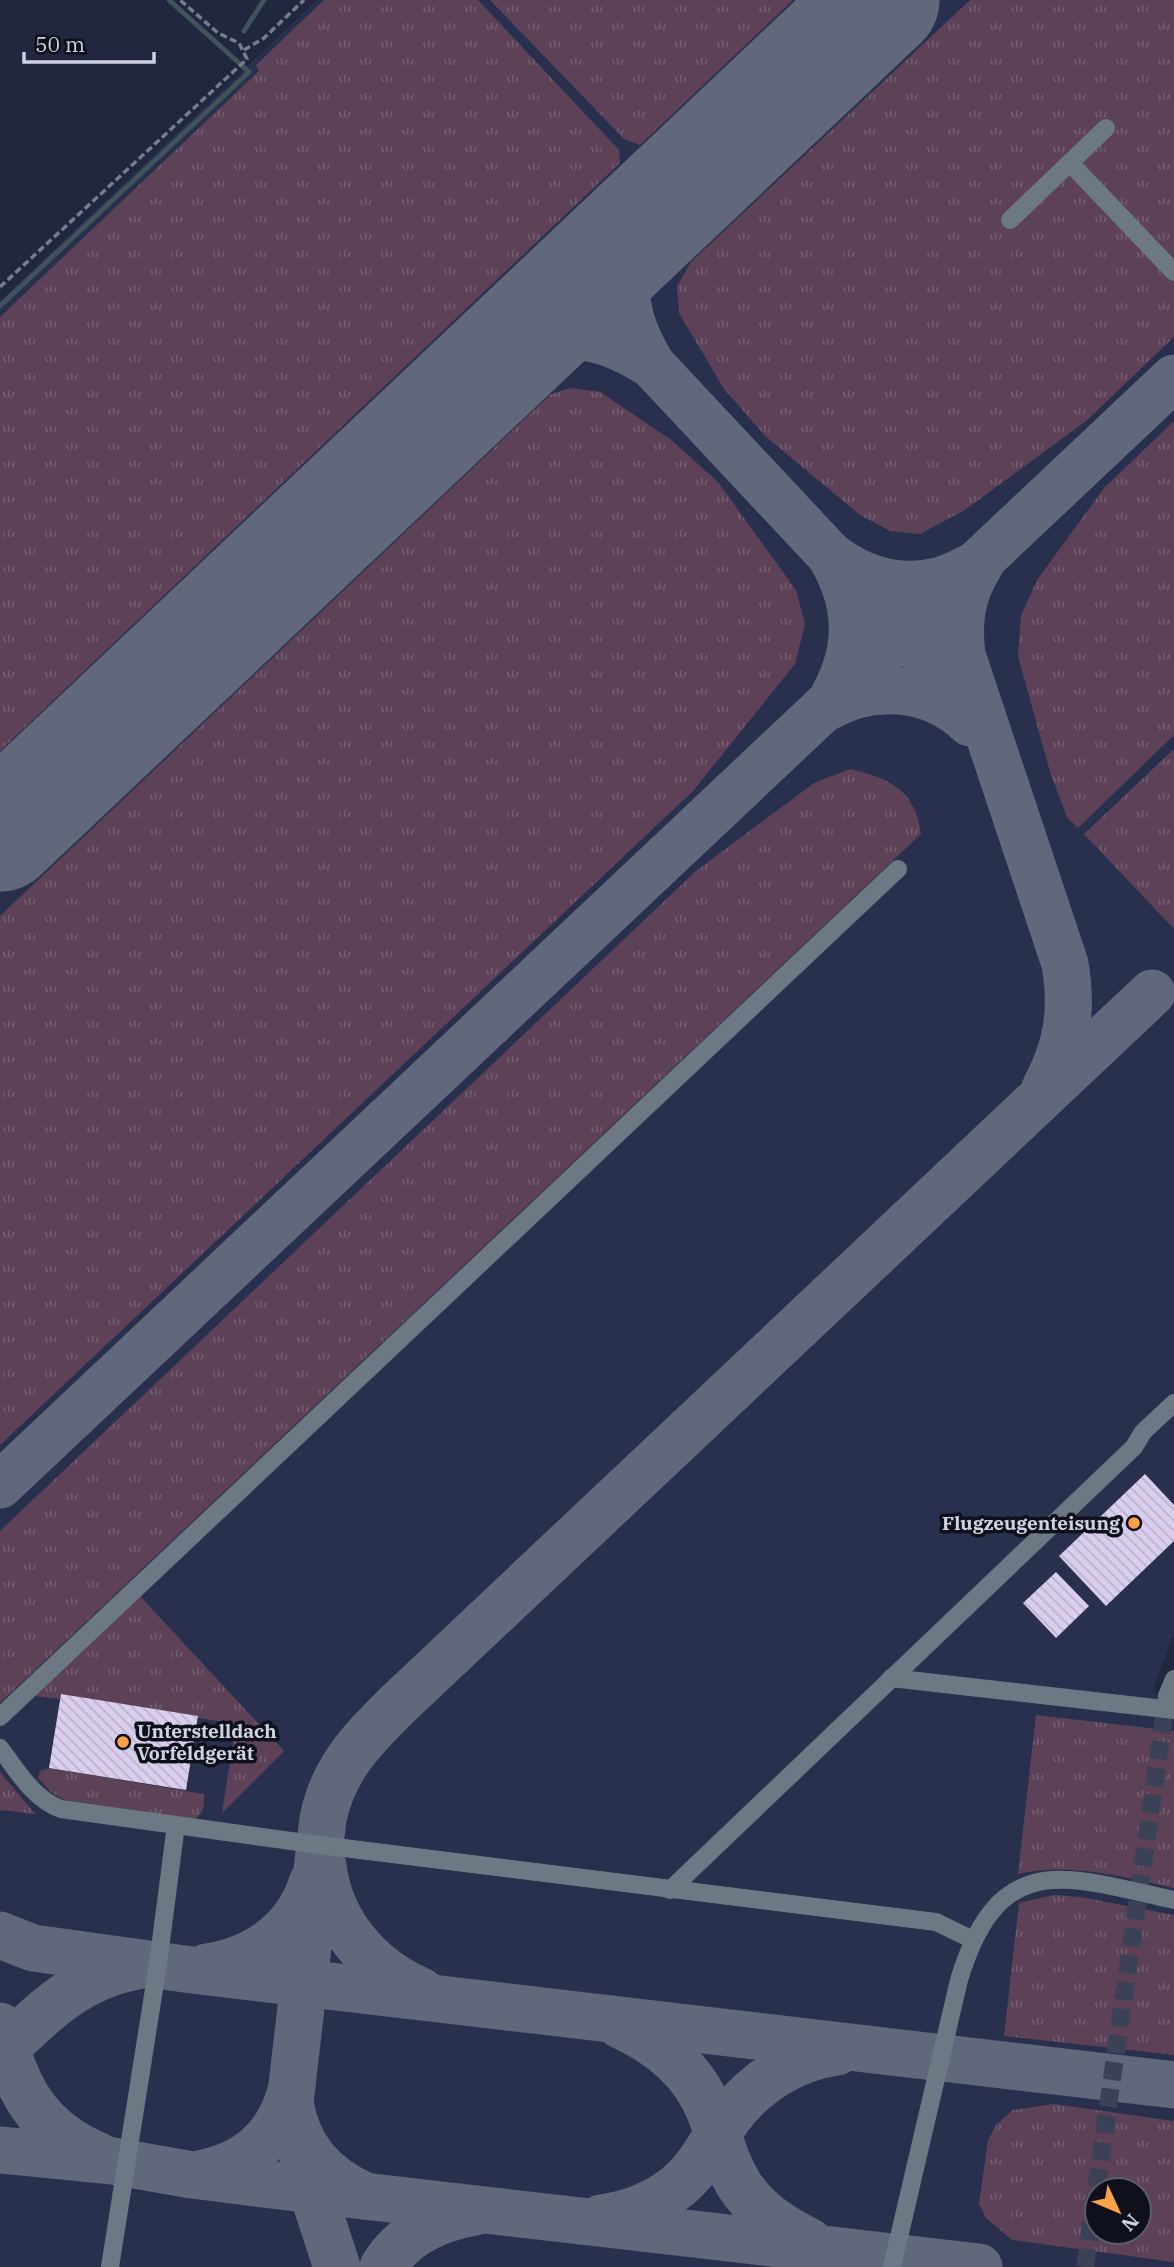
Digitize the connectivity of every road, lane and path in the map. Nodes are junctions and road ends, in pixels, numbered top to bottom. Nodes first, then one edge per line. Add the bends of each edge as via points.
1 (180, 0) edge
2 (304, 0) edge
3 (244, 50) junction
4 (1106, 128) dead end
5 (1070, 163) junction
6 (1010, 220) dead end
7 (1174, 272) edge
8 (0, 287) edge
9 (898, 869) dead end
10 (1174, 1403) edge
11 (891, 1678) junction
12 (1174, 1679) edge
13 (1171, 1703) edge
14 (0, 1717) edge
15 (0, 1748) edge
16 (176, 1825) junction
17 (670, 1889) junction
18 (1174, 1900) edge
19 (973, 1940) junction
20 (110, 2267) edge
21 (892, 2267) edge

1 - 3 path
2 - 3 path via 264,38
3 - 8 path via 247,59 235,71
4 - 5 street
5 - 6 street
5 - 7 street
9 - 14 street
10 - 11 street via 1134,1447
11 - 13 street
11 - 17 street
12 - 13 street
15 - 16 street via 51,1805
16 - 17 street
16 - 20 street
17 - 19 street via 936,1922
18 - 19 street via 1092,1882 1058,1880 1017,1886 989,1913
19 - 21 street via 959,1980

